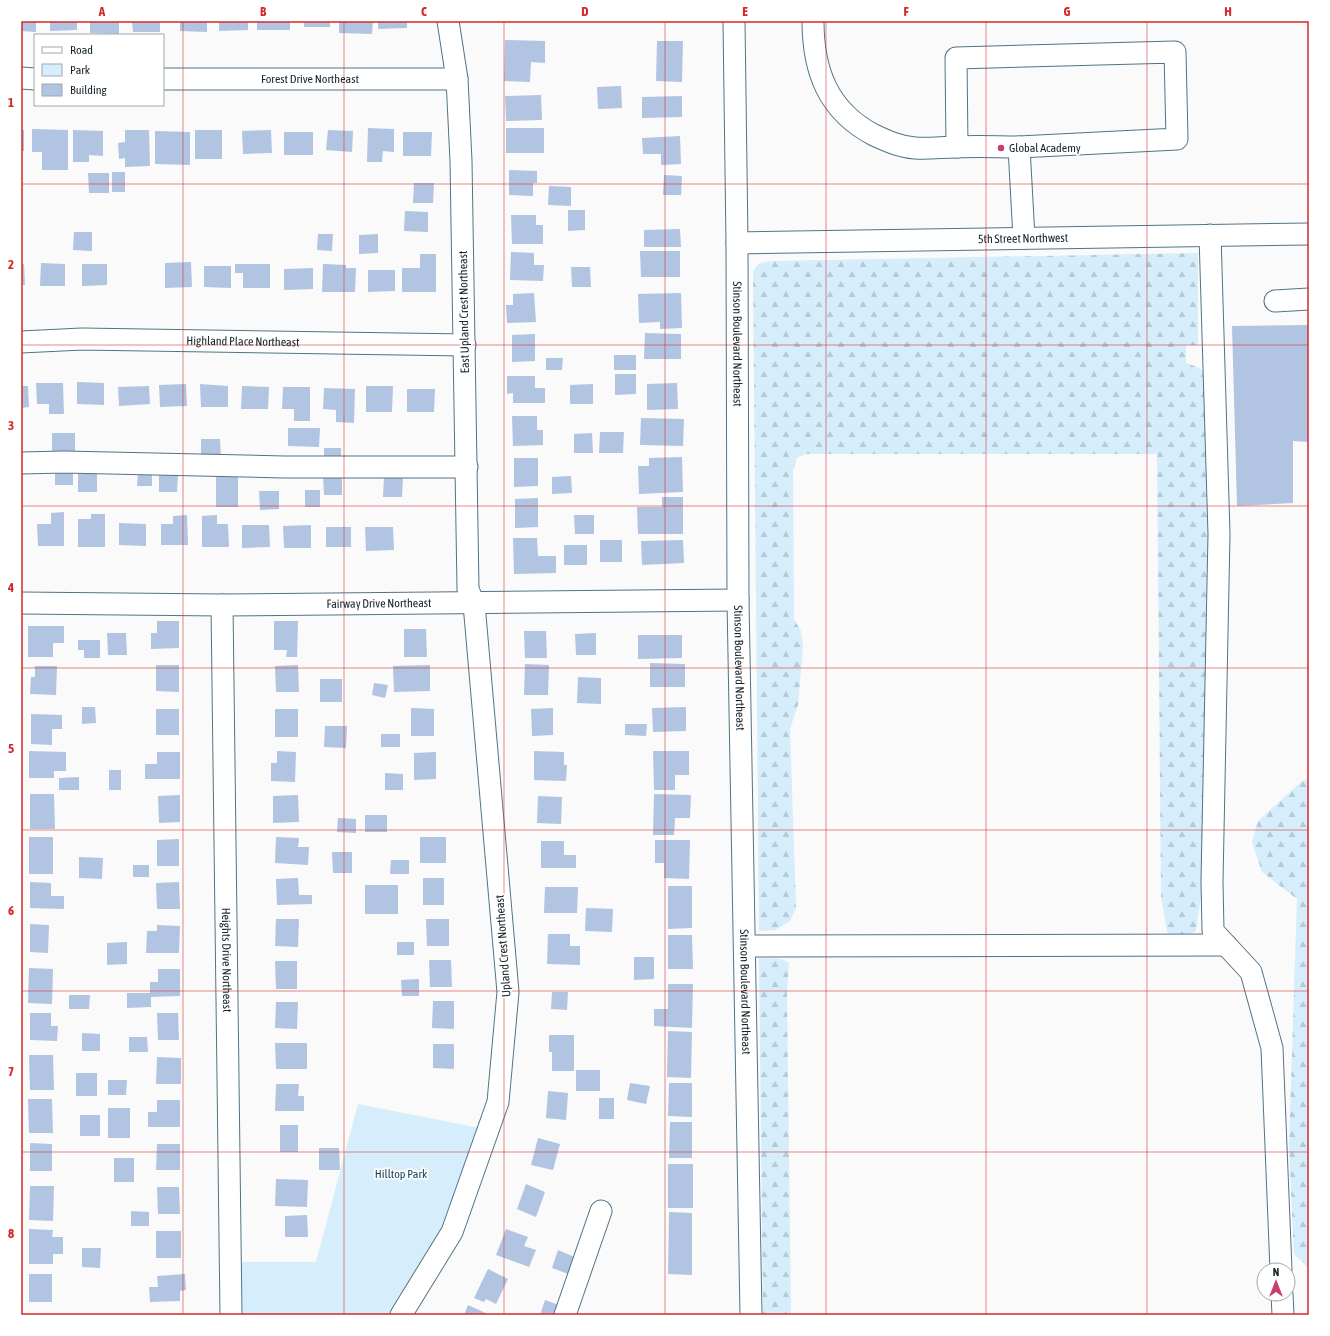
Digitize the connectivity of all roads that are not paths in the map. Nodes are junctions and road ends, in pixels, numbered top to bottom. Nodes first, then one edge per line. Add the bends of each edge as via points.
1 (448, 21) edge
2 (734, 21) edge
3 (813, 21) edge
4 (21, 78) edge
5 (34, 78) edge
6 (164, 79) edge
7 (457, 79) junction
8 (957, 147) junction
9 (1019, 147) junction
10 (1309, 234) edge
11 (1210, 235) junction
12 (1024, 238) junction
13 (737, 243) junction
14 (1309, 299) edge
15 (1275, 301) dead end
16 (21, 342) edge
17 (465, 344) junction
18 (21, 463) edge
19 (467, 467) junction
20 (738, 600) junction
21 (21, 603) edge
22 (474, 604) junction
23 (222, 605) junction
24 (1226, 945) junction
25 (745, 946) junction
26 (601, 1211) dead end
27 (1281, 1262) edge
28 (1282, 1302) edge
29 (231, 1315) edge
30 (401, 1315) edge
31 (565, 1315) edge
32 (751, 1315) edge
33 (1283, 1315) edge

1 - 7 street, East Upland Crest Northeast
2 - 13 street, Stinson Boulevard Northeast
3 - 8 street via 813,46 819,70 828,92 842,112 864,130 888,142 914,148
4 - 5 street
6 - 7 street, Forest Drive Northeast
7 - 17 street, East Upland Crest Northeast
8 - 9 street
8 - 9 street via 956,58 1175,52 1177,139
9 - 12 street
10 - 11 street, 5th Street Northwest
11 - 12 street, 5th Street Northwest
11 - 24 street via 1219,534 1213,930
12 - 13 street, 5th Street Northwest
13 - 20 street, Stinson Boulevard Northeast
14 - 15 street
16 - 17 street, Highland Place Northeast via 82,339
17 - 19 street, East Upland Crest Northeast
18 - 19 street
19 - 22 street, East Upland Crest Northeast via 468,589
20 - 22 street, Fairway Drive Northeast
20 - 25 street, Stinson Boulevard Northeast
21 - 23 street, Fairway Drive Northeast
22 - 23 street, Fairway Drive Northeast
22 - 30 street, Upland Crest Northeast via 508,992 498,1102 452,1232
23 - 29 street, Heights Drive Northeast
24 - 25 street
24 - 27 street via 1251,972 1272,1048
25 - 32 street, Stinson Boulevard Northeast
26 - 31 street
28 - 33 street

